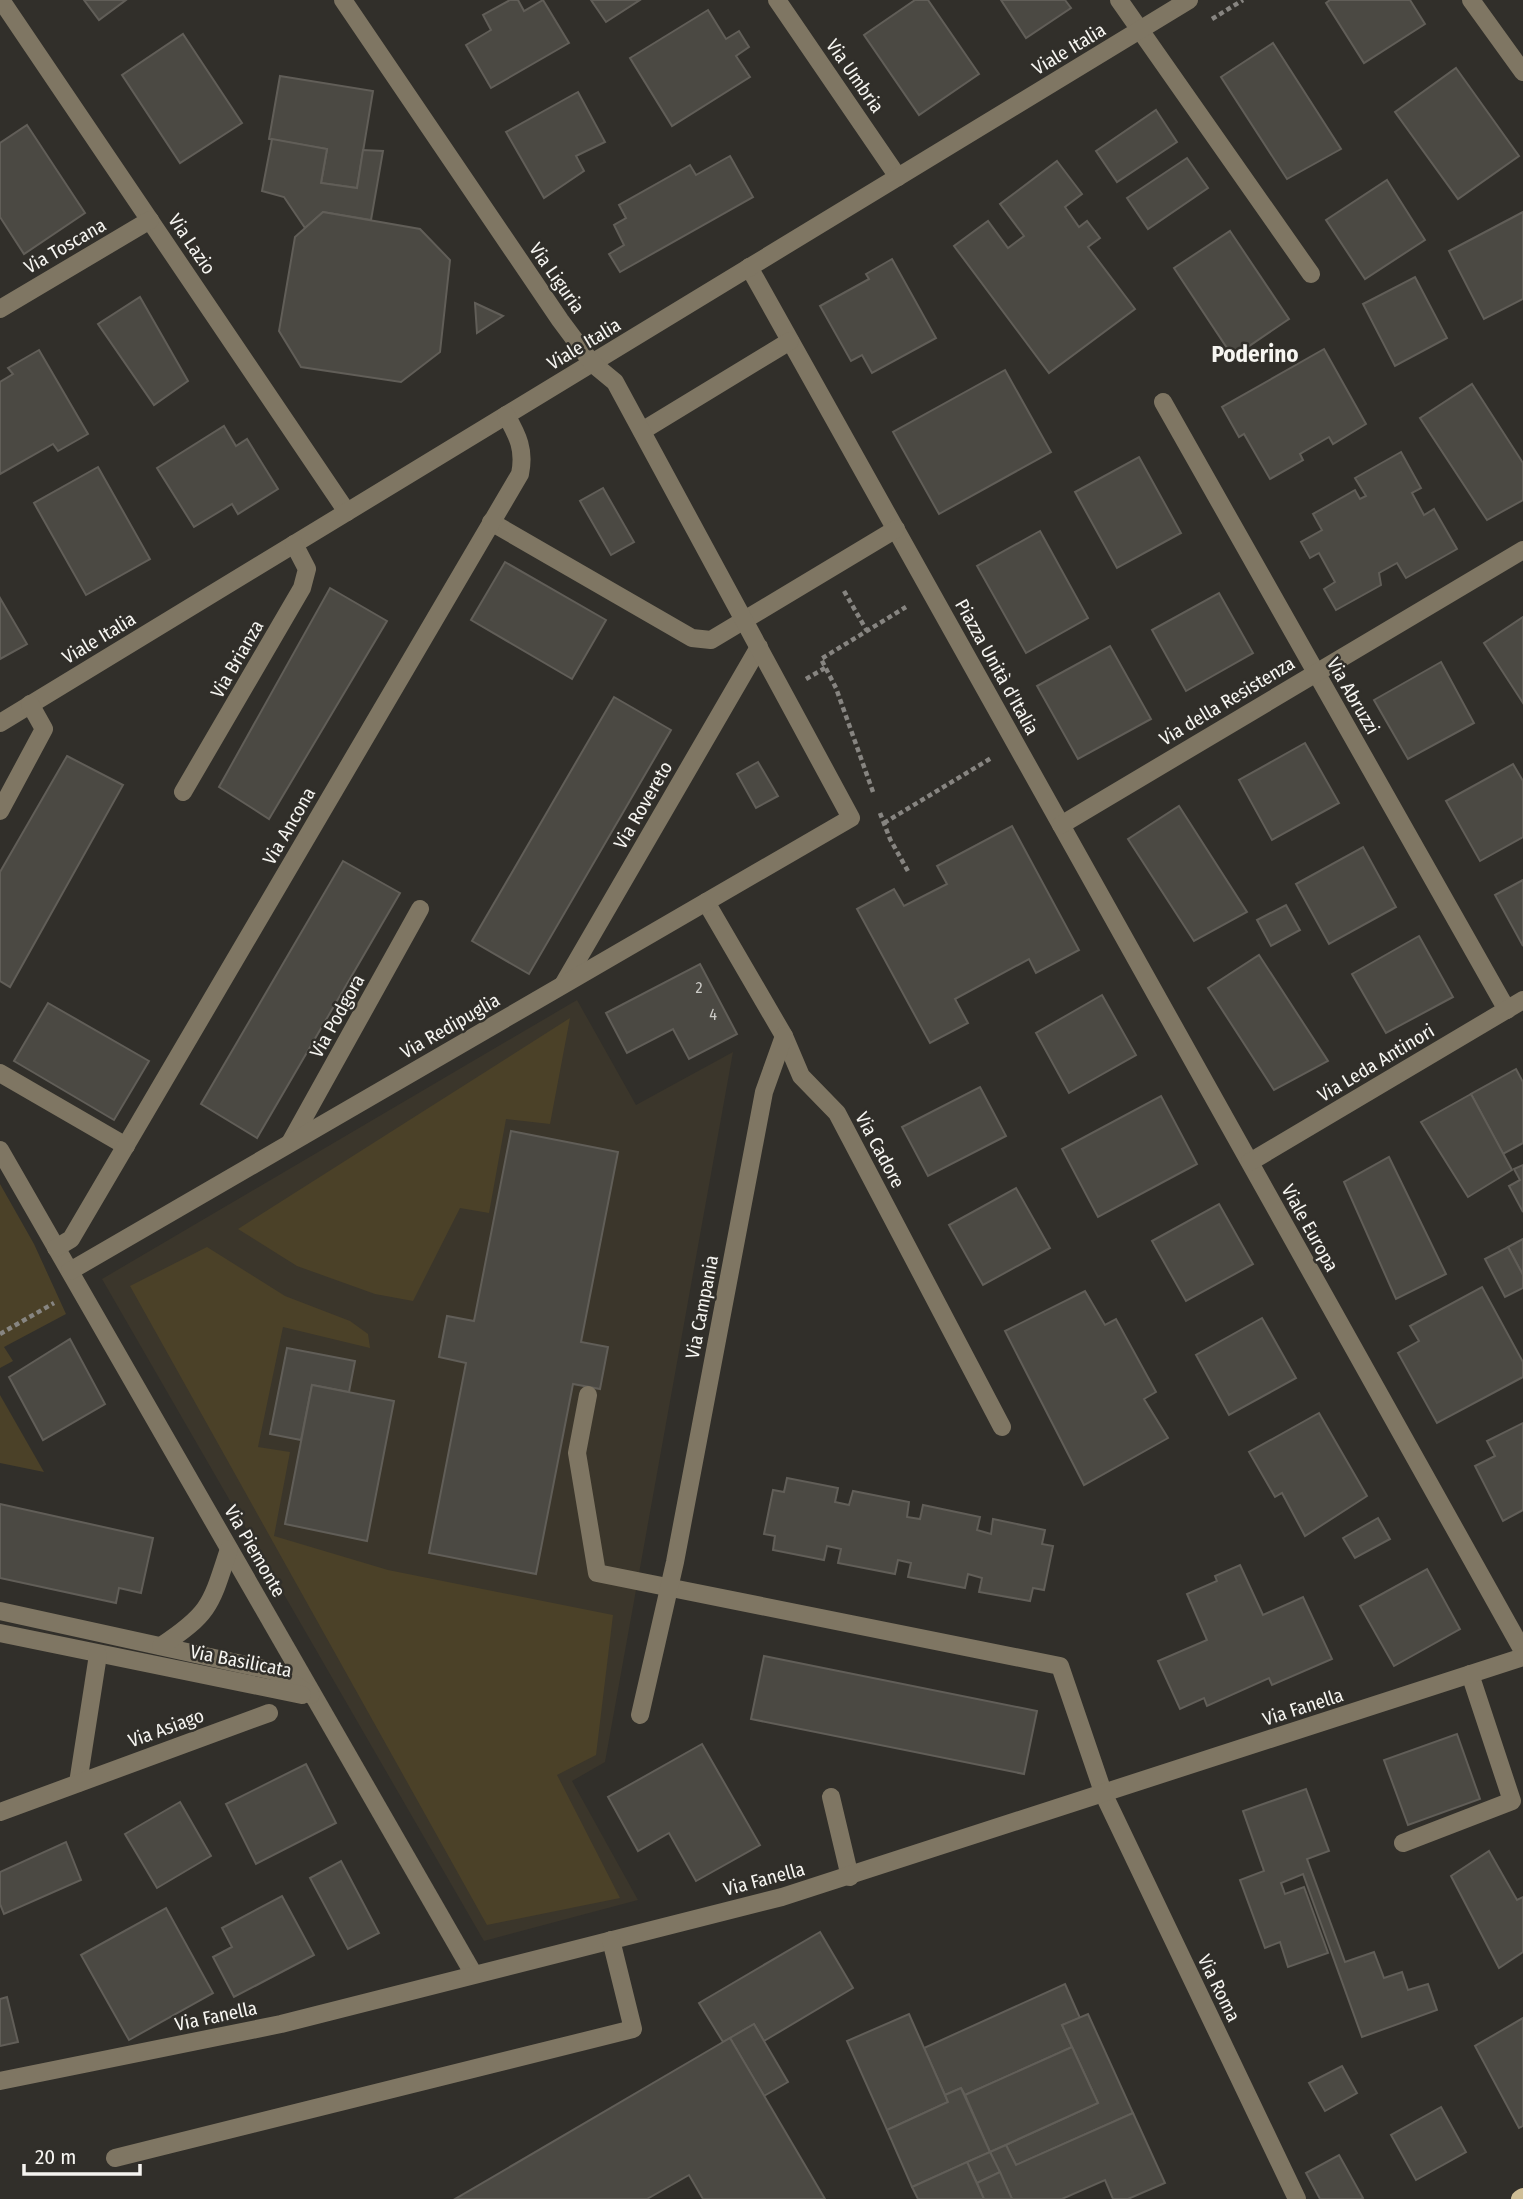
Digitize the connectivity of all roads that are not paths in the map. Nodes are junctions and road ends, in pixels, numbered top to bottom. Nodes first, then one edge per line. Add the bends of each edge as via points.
1 (1, 0) edge
2 (343, 0) edge
3 (776, 0) edge
4 (1119, 0) edge
5 (1189, 0) edge
6 (1471, 0) edge
7 (1141, 30) junction
8 (1523, 72) edge
9 (898, 177) junction
10 (150, 220) junction
11 (750, 267) junction
12 (1311, 274) dead end
13 (0, 309) edge
14 (790, 341) junction
15 (592, 363) junction
16 (1163, 402) dead end
17 (506, 415) junction
18 (642, 431) junction
19 (347, 512) junction
20 (491, 522) junction
21 (896, 529) junction
22 (294, 544) junction
23 (1523, 550) edge
24 (745, 622) junction
25 (759, 647) junction
26 (1316, 673) junction
27 (30, 704) junction
28 (0, 723) edge
29 (183, 792) dead end
30 (0, 811) edge
31 (851, 818) joint
32 (1061, 825) junction
33 (706, 902) junction
34 (420, 909) dead end
35 (564, 985) junction
36 (1523, 1000) edge
37 (1507, 1010) junction
38 (784, 1036) junction
39 (0, 1073) edge
40 (289, 1143) junction
41 (126, 1146) junction
42 (0, 1150) edge
43 (1250, 1162) junction
44 (56, 1248) junction
45 (70, 1271) junction
46 (588, 1395) dead end
47 (1002, 1427) dead end
48 (229, 1549) junction
49 (669, 1588) junction
50 (0, 1611) edge
51 (0, 1633) edge
52 (161, 1646) junction
53 (1523, 1651) edge
54 (98, 1655) junction
55 (1523, 1657) edge
56 (1470, 1674) junction
57 (314, 1697) junction
58 (269, 1713) dead end
59 (640, 1715) dead end
60 (78, 1783) junction
61 (1104, 1794) junction
62 (831, 1797) dead end
63 (0, 1812) edge
64 (1403, 1843) dead end
65 (850, 1877) junction
66 (611, 1940) junction
67 (472, 1973) junction
68 (0, 2081) edge
69 (115, 2158) dead end
70 (1297, 2199) edge

1 - 10 street, Via Lazio
2 - 15 street, Via Liguria
3 - 9 street, Via Umbria
4 - 7 street
5 - 7 street, Viale Italia
6 - 8 street
7 - 9 street, Viale Italia
7 - 12 street
9 - 11 street, Viale Italia
10 - 13 street, Via Toscana
10 - 19 street, Via Lazio
11 - 14 street, Piazza Unità d'Italia
11 - 15 street, Viale Italia
14 - 18 street
14 - 21 street, Piazza Unità d'Italia
15 - 17 street, Viale Italia
15 - 18 street, Via Liguria via 615,382
16 - 26 street, Via Abruzzi
17 - 19 street, Viale Italia
17 - 20 street, Via Ancona via 520,440 523,458 520,474
18 - 24 street, Via Liguria
19 - 22 street, Viale Italia
20 - 24 street via 692,638 711,640
20 - 41 street, Via Ancona
21 - 24 street
21 - 32 street, Piazza Unità d'Italia
22 - 27 street, Viale Italia
22 - 29 street, Via Brianza via 307,569 302,588
23 - 26 street, Via della Resistenza
24 - 25 street, Via Liguria
25 - 31 street, Via Liguria
25 - 35 street, Via Rovereto
26 - 32 street, Via della Resistenza
26 - 37 street, Via Abruzzi
27 - 28 street, Viale Italia
27 - 30 street via 44,729
31 - 33 street, Via Redipuglia
32 - 43 street, Viale Europa
33 - 35 street, Via Redipuglia
33 - 38 street, Via Cadore
34 - 40 street, Via Podgora
35 - 40 street, Via Redipuglia
36 - 37 street, Via Leda Antinori
37 - 43 street, Via Leda Antinori
38 - 47 street, Via Cadore via 801,1076 837,1113
38 - 49 street, Via Campania via 764,1092
39 - 41 street
40 - 45 street, Via Redipuglia
41 - 44 street, Via Ancona via 71,1239
42 - 44 street, Via Piemonte
43 - 53 street, Viale Europa
44 - 45 street, Via Piemonte
45 - 48 street, Via Piemonte
46 - 49 street via 577,1453 597,1573
48 - 52 street, Via Basilicata via 213,1599 195,1624
48 - 57 street, Via Piemonte
49 - 59 street, Via Campania
49 - 61 street via 1059,1666
50 - 52 street, Via Basilicata
51 - 54 street, Via Basilicata
52 - 57 street, Via Basilicata via 273,1671
54 - 57 street, Via Basilicata
54 - 60 street
55 - 56 street, Via Fanella
56 - 61 street, Via Fanella
56 - 64 street via 1512,1801
57 - 67 street, Via Piemonte
58 - 60 street, Via Asiago
60 - 63 street, Via Asiago
61 - 65 street, Via Fanella
61 - 70 street, Via Roma
62 - 65 street
65 - 66 street, Via Fanella
66 - 67 street, Via Fanella
66 - 69 street via 633,2029
67 - 68 street, Via Fanella via 281,2024

